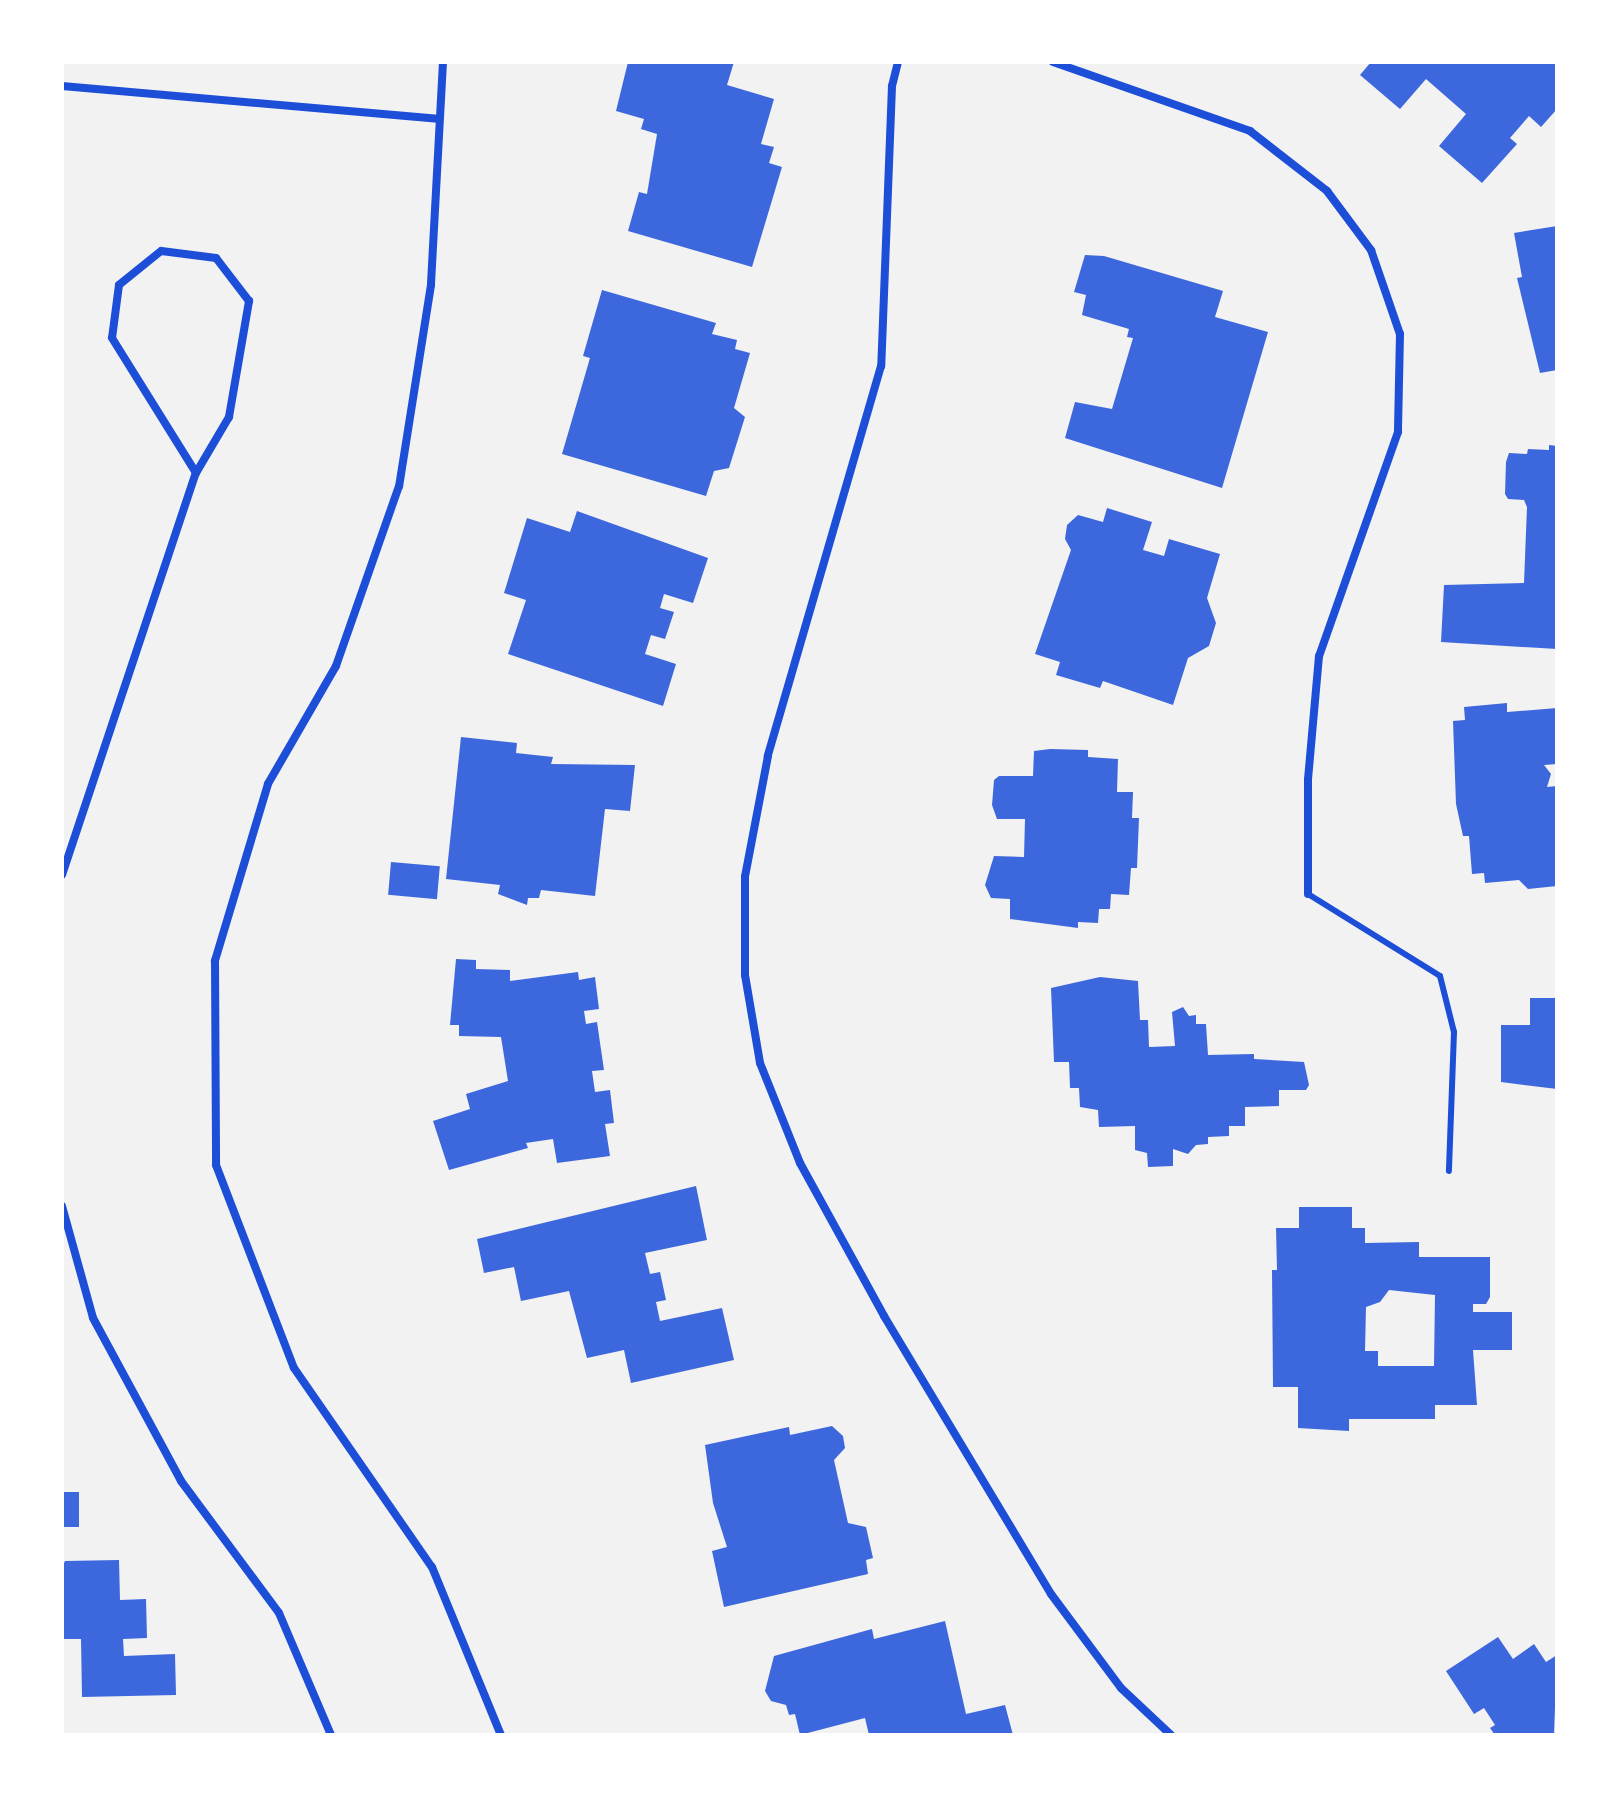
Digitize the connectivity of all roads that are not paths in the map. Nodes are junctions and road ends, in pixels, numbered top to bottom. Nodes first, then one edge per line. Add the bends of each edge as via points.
1 (443, 62) edge
2 (898, 62) edge
3 (1053, 62) edge
4 (62, 86) edge
5 (438, 119) junction
6 (196, 473) junction
7 (62, 875) edge
8 (1308, 894) joint
9 (1449, 1171) dead end
10 (62, 1206) edge
11 (331, 1735) edge
12 (501, 1735) edge
13 (1171, 1735) edge

1 - 5 street
2 - 13 street via 892,86 881,366 768,756 745,877 745,975 760,1063 800,1163 884,1316 1051,1594 1121,1688
3 - 8 street via 1250,131 1327,191 1371,250 1400,334 1398,432 1319,656 1308,780
4 - 5 street
5 - 12 street via 431,285 399,486 336,666 268,784 215,961 216,1165 294,1368 432,1567
6 - 6 street via 229,417 249,301 216,258 161,251 119,285 112,338
6 - 7 street
8 - 9 lane via 1440,976 1454,1032
10 - 11 street via 93,1318 181,1481 279,1613

